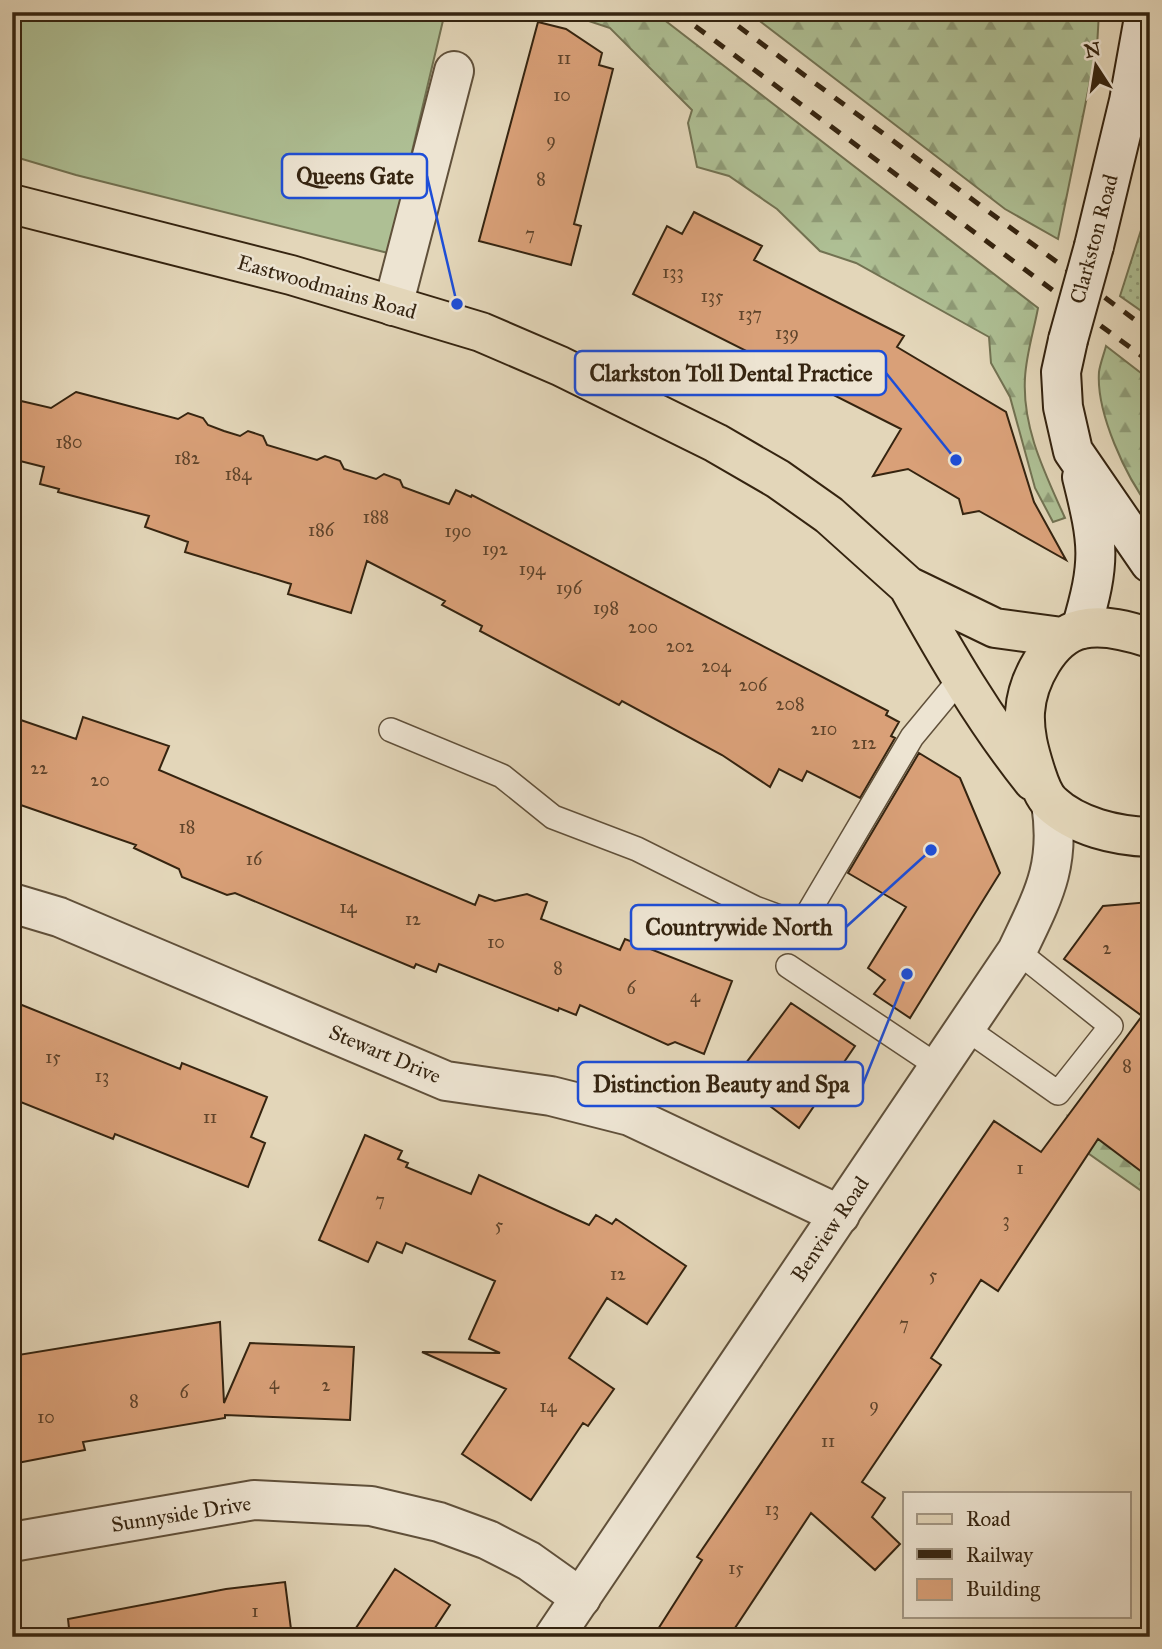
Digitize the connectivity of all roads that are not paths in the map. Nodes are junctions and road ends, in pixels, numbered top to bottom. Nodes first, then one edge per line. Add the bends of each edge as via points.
1 (1145, 12) edge
2 (454, 71) dead end
3 (12, 204) edge
4 (393, 306) junction
5 (1079, 464) junction
6 (1150, 563) edge
7 (908, 586) junction
8 (1071, 633) junction
9 (1150, 638) edge
10 (960, 679) junction
11 (391, 730) dead end
12 (1046, 797) junction
13 (1150, 837) edge
14 (12, 902) edge
15 (1017, 951) junction
16 (788, 966) dead end
17 (964, 1027) junction
18 (939, 1068) junction
19 (839, 1215) junction
20 (12, 1542) edge
21 (581, 1598) junction
22 (554, 1637) edge

1 - 5 street, Clarkston Road, bridge via 1129,101 1061,372 1069,440
2 - 4 street
3 - 4 main road, Eastwoodmains Road via 291,275
4 - 7 main road, Eastwoodmains Road via 481,332 716,443 829,515
5 - 6 street, Clarkston Road
5 - 8 street, Clarkston Road via 1098,550 1093,591
7 - 8 main road, Eastwoodmains Road via 995,628
7 - 10 main road, Eastwoodmains Road
8 - 9 main road, Eastwoodmains Road via 1104,628
8 - 12 main road via 1044,659 1027,698 1027,746
10 - 11 lane via 912,737 801,925 755,908 637,849 553,817 502,776
10 - 12 main road, Eastwoodmains Road via 999,739
12 - 13 main road via 1079,820 1119,836
12 - 15 street, Benview Road via 1055,846 1047,886
14 - 19 street, Stewart Drive via 59,917 446,1081 551,1096 630,1116
15 - 17 street, Benview Road
15 - 17 lane via 1111,1026 1058,1094
16 - 18 lane
17 - 18 street, Benview Road
18 - 19 street, Benview Road
19 - 21 street, Benview Road
20 - 21 street, Sunnyside Drive via 254,1500 371,1506 439,1522 488,1540 529,1561
21 - 22 street, Benview Road

